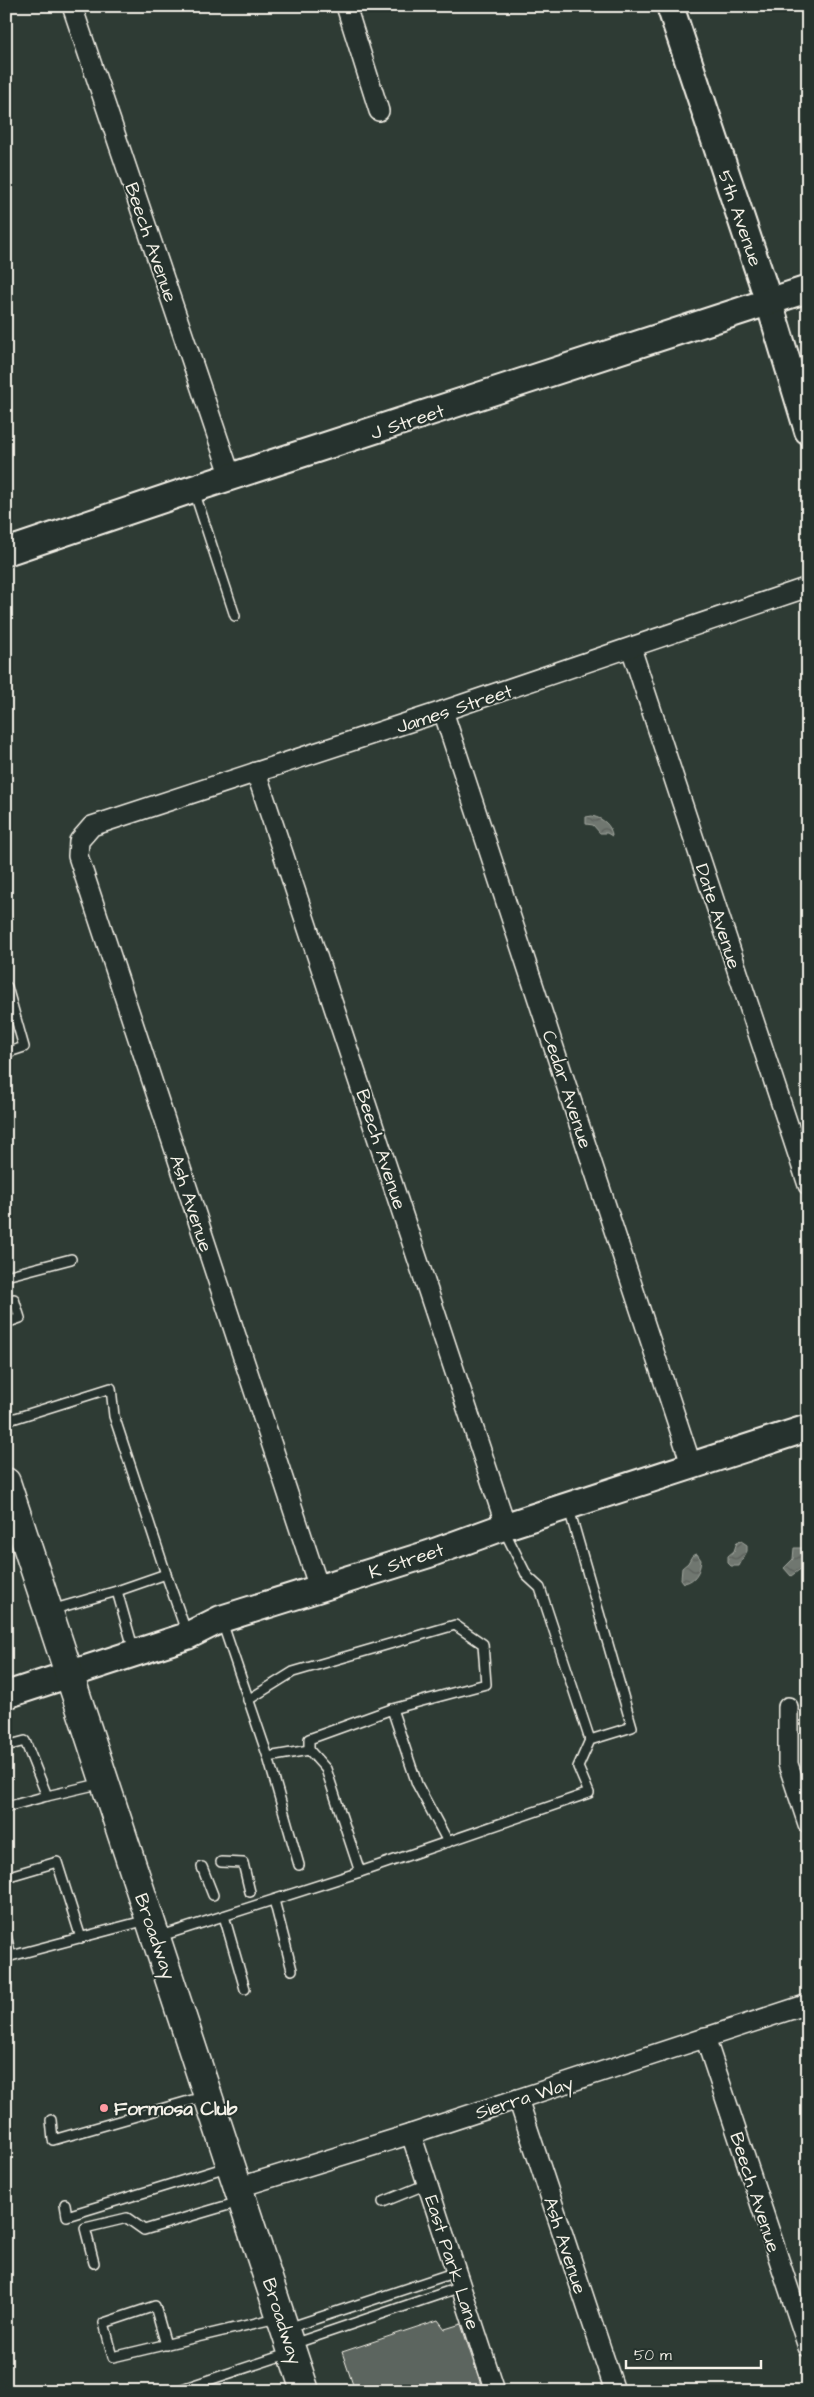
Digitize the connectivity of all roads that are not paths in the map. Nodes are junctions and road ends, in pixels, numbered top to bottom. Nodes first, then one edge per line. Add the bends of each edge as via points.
1 (72, 6) edge
2 (346, 6) edge
3 (670, 6) edge
4 (380, 111) dead end
5 (808, 290) edge
6 (769, 302) junction
7 (808, 430) edge
8 (231, 478) junction
9 (193, 489) junction
10 (6, 552) edge
11 (808, 587) edge
12 (235, 616) dead end
13 (631, 648) junction
14 (444, 712) junction
15 (256, 772) junction
16 (98, 824) joint
17 (7, 987) edge
18 (6, 1053) edge
19 (808, 1185) edge
20 (71, 1259) dead end
21 (6, 1276) edge
22 (14, 1298) dead end
23 (6, 1323) edge
24 (6, 1421) edge
25 (808, 1428) edge
26 (692, 1467) junction
27 (8, 1493) edge
28 (568, 1506) junction
29 (505, 1527) junction
30 (166, 1574) junction
31 (319, 1588) junction
32 (117, 1590) junction
33 (48, 1611) junction
34 (221, 1619) junction
35 (187, 1636) junction
36 (135, 1653) junction
37 (69, 1674) junction
38 (6, 1695) edge
39 (248, 1700) junction
40 (788, 1707) dead end
41 (392, 1709) junction
42 (590, 1740) junction
43 (6, 1746) edge
44 (309, 1750) junction
45 (268, 1757) junction
46 (104, 1783) junction
47 (47, 1796) junction
48 (6, 1807) edge
49 (808, 1824) edge
50 (448, 1842) junction
51 (221, 1862) dead end
52 (299, 1865) dead end
53 (202, 1867) dead end
54 (360, 1872) junction
55 (6, 1877) edge
56 (250, 1892) dead end
57 (212, 1896) dead end
58 (274, 1900) junction
59 (224, 1916) junction
60 (153, 1928) junction
61 (6, 1935) edge
62 (81, 1938) junction
63 (292, 1970) dead end
64 (245, 1989) dead end
65 (808, 2004) edge
66 (705, 2036) junction
67 (209, 2095) junction
68 (518, 2099) junction
69 (51, 2120) dead end
70 (411, 2134) junction
71 (239, 2184) junction
72 (427, 2184) junction
73 (382, 2202) dead end
74 (65, 2204) dead end
75 (94, 2263) dead end
76 (458, 2279) junction
77 (287, 2336) junction
78 (166, 2345) junction
79 (808, 2347) edge
80 (176, 2391) edge
81 (305, 2391) edge
82 (494, 2391) edge
83 (615, 2391) edge

1 - 8 street, Beech Avenue
2 - 4 street
3 - 6 street, 5th Avenue
5 - 6 street, J Street
6 - 7 street, 5th Avenue
6 - 8 street, J Street
8 - 9 street, J Street
9 - 10 street, J Street
9 - 12 lane
11 - 13 street, James Street
13 - 14 street, James Street
13 - 19 street, Date Avenue
14 - 15 street, James Street
14 - 26 street, Cedar Avenue
15 - 16 street, James Street
15 - 29 street, Beech Avenue
16 - 31 street, Ash Avenue via 82,835 78,856
17 - 18 lane via 24,1047
20 - 21 lane
22 - 23 lane via 20,1318
24 - 30 lane via 111,1388 114,1416
25 - 26 street, K Street
26 - 28 street, K Street
27 - 33 main road, Broadway
28 - 29 street, K Street
28 - 42 lane via 632,1727
29 - 31 street, K Street
29 - 42 lane via 527,1576 540,1588
30 - 32 lane
30 - 35 lane
31 - 34 street, K Street
32 - 33 lane
32 - 36 lane
33 - 37 main road, Broadway
34 - 35 street, K Street
34 - 39 lane
35 - 36 street, K Street
36 - 37 street, K Street
37 - 38 street, K Street
37 - 46 main road, Broadway
39 - 41 lane via 293,1672 455,1625 483,1644 486,1684
39 - 45 lane
40 - 49 street via 788,1764
41 - 44 lane via 309,1739
41 - 50 lane via 417,1784
42 - 50 lane via 578,1767 589,1793
43 - 47 lane via 25,1741
44 - 45 lane
44 - 54 lane via 326,1769
45 - 52 lane
46 - 47 lane
46 - 60 main road, Broadway
47 - 48 lane
50 - 54 lane
51 - 56 lane via 243,1862
53 - 57 lane
54 - 58 lane
55 - 62 lane via 57,1862
58 - 59 lane
58 - 63 lane
59 - 60 lane
59 - 64 lane
60 - 62 lane
60 - 67 main road, Broadway
61 - 62 lane via 11,1956
65 - 66 street, Sierra Way
66 - 68 street, Sierra Way
66 - 79 street, Beech Avenue
67 - 69 lane via 53,2140
67 - 71 main road, Broadway
68 - 70 street, Sierra Way
68 - 83 street, Ash Avenue
70 - 71 street, Sierra Way
70 - 72 street, East Park Lane
71 - 74 lane via 67,2216
71 - 75 lane via 144,2230 127,2218 85,2228
71 - 77 main road, Broadway
72 - 73 lane
72 - 76 street, East Park Lane
76 - 77 lane
76 - 77 lane
76 - 82 street, East Park Lane
77 - 78 lane
77 - 80 lane
77 - 81 main road, Broadway
78 - 78 lane via 155,2306 104,2324 113,2357

